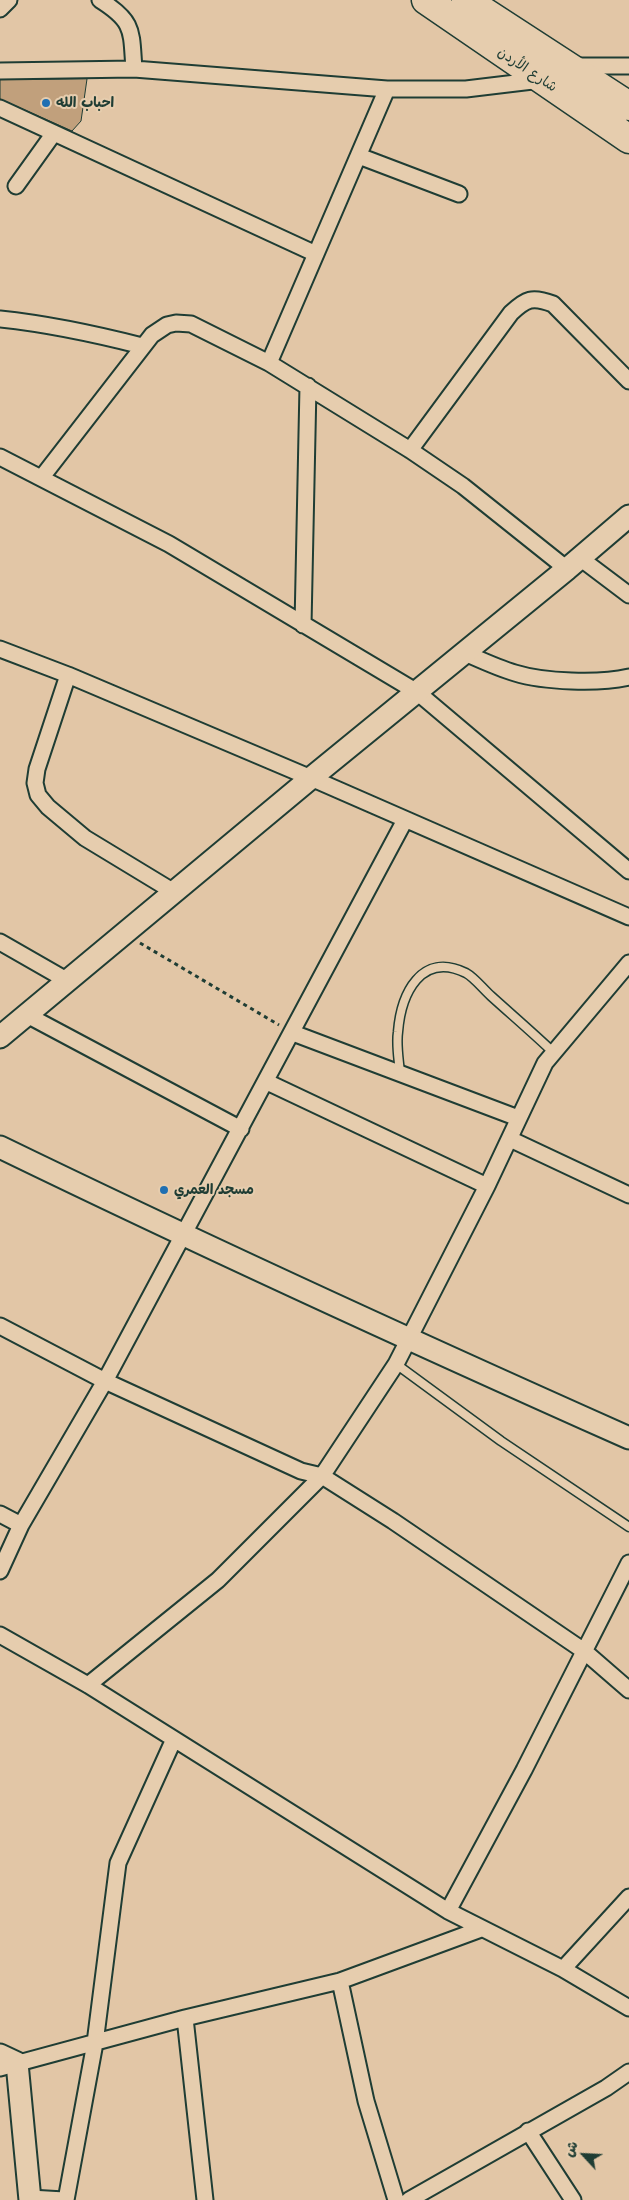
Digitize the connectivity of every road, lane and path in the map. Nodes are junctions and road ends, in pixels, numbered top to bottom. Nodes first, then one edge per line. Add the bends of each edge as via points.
1 (9, 0) edge
2 (100, 0) edge
3 (426, 0) edge
4 (466, 0) edge
5 (0, 9) edge
6 (569, 66) junction
7 (629, 66) edge
8 (134, 70) junction
9 (0, 71) edge
10 (541, 80) junction
11 (387, 90) junction
12 (629, 106) edge
13 (0, 108) edge
14 (54, 134) junction
15 (629, 139) edge
16 (359, 156) junction
17 (16, 186) dead end
18 (459, 194) dead end
19 (316, 254) junction
20 (0, 319) edge
21 (142, 346) junction
22 (269, 363) junction
23 (629, 381) edge
24 (308, 386) junction
25 (410, 450) junction
26 (0, 457) edge
27 (42, 477) junction
28 (629, 516) edge
29 (574, 564) junction
30 (629, 595) edge
31 (303, 625) junction
32 (0, 649) edge
33 (465, 653) junction
34 (68, 675) junction
35 (629, 677) edge
36 (417, 692) junction
37 (311, 778) junction
38 (405, 820) junction
39 (629, 871) edge
40 (174, 892) junction
41 (629, 917) edge
42 (125, 934) junction
43 (0, 942) edge
44 (629, 963) edge
45 (68, 981) junction
46 (26, 1015) junction
47 (293, 1033) junction
48 (0, 1037) edge
49 (554, 1052) junction
50 (400, 1074) junction
51 (266, 1082) junction
52 (518, 1118) junction
53 (241, 1129) junction
54 (510, 1138) junction
55 (0, 1147) edge
56 (487, 1186) junction
57 (629, 1195) edge
58 (184, 1236) junction
59 (0, 1326) edge
60 (407, 1340) junction
61 (396, 1364) junction
62 (105, 1381) junction
63 (629, 1438) edge
64 (322, 1476) junction
65 (0, 1514) edge
66 (21, 1525) junction
67 (629, 1527) edge
68 (629, 1563) edge
69 (0, 1571) edge
70 (0, 1635) edge
71 (584, 1650) junction
72 (88, 1686) junction
73 (629, 1690) edge
74 (174, 1739) junction
75 (629, 1897) edge
76 (448, 1911) junction
77 (481, 1929) junction
78 (563, 1969) junction
79 (340, 1981) junction
80 (629, 2008) edge
81 (185, 2018) junction
82 (95, 2043) junction
83 (6, 2062) edge
84 (629, 2072) edge
85 (528, 2132) junction
86 (30, 2199) edge
87 (65, 2200) edge
88 (205, 2200) edge
89 (396, 2200) edge
90 (409, 2200) edge
91 (573, 2200) edge

1 - 5 street
2 - 8 street via 127,21 132,33
3 - 10 highway, شارع الأردن
4 - 6 highway, شارع الأردن
6 - 7 street
6 - 12 highway, شارع الأردن
8 - 9 street
8 - 11 street
10 - 11 street via 466,89
10 - 15 highway, شارع الأردن
11 - 16 street
13 - 14 street
14 - 17 street
14 - 19 street
16 - 18 street
16 - 19 street
19 - 22 street
20 - 21 street via 58,327
21 - 22 street via 167,325 176,322 191,324
21 - 27 street
22 - 24 street
23 - 25 street via 553,304 532,299 511,313
24 - 25 street
24 - 31 street
25 - 29 street
26 - 27 street
27 - 31 street via 169,544
28 - 29 street
29 - 30 street
29 - 33 street
31 - 36 street
32 - 34 street
33 - 35 street via 516,673 565,680 611,681
33 - 36 street
34 - 37 street
34 - 40 street via 37,769 35,783 38,795 85,838
36 - 37 street
36 - 39 street
37 - 38 street
37 - 40 street
38 - 41 street
38 - 47 street
40 - 42 street
42 - 45 street
42 - 47 path
43 - 45 street
44 - 49 street
45 - 46 street
46 - 48 street
46 - 53 street
47 - 50 street
47 - 51 street
49 - 50 lane via 467,974 444,967 433,968 421,973 412,985 403,1008 398,1032
49 - 52 street via 537,1076
50 - 52 street
51 - 53 street
51 - 56 street
52 - 54 street
53 - 58 street
54 - 56 street
54 - 57 street
55 - 58 street
56 - 60 street
58 - 60 street
58 - 62 street
59 - 62 street
60 - 61 street
60 - 63 street
61 - 64 street
61 - 67 lane via 501,1441
62 - 64 street via 301,1471
62 - 66 street
64 - 71 street
64 - 72 street via 218,1580
65 - 66 street
66 - 69 street
68 - 71 street
70 - 72 street
71 - 73 street
71 - 76 street
72 - 74 street
74 - 76 street
74 - 82 street via 118,1863
75 - 78 street
76 - 77 street
77 - 78 street
77 - 79 street
78 - 80 street
79 - 81 street
79 - 89 street via 366,2101
81 - 82 street
81 - 88 street
82 - 83 street
82 - 87 street
83 - 86 street
84 - 85 street
85 - 90 street
85 - 91 street
86 - 87 street

